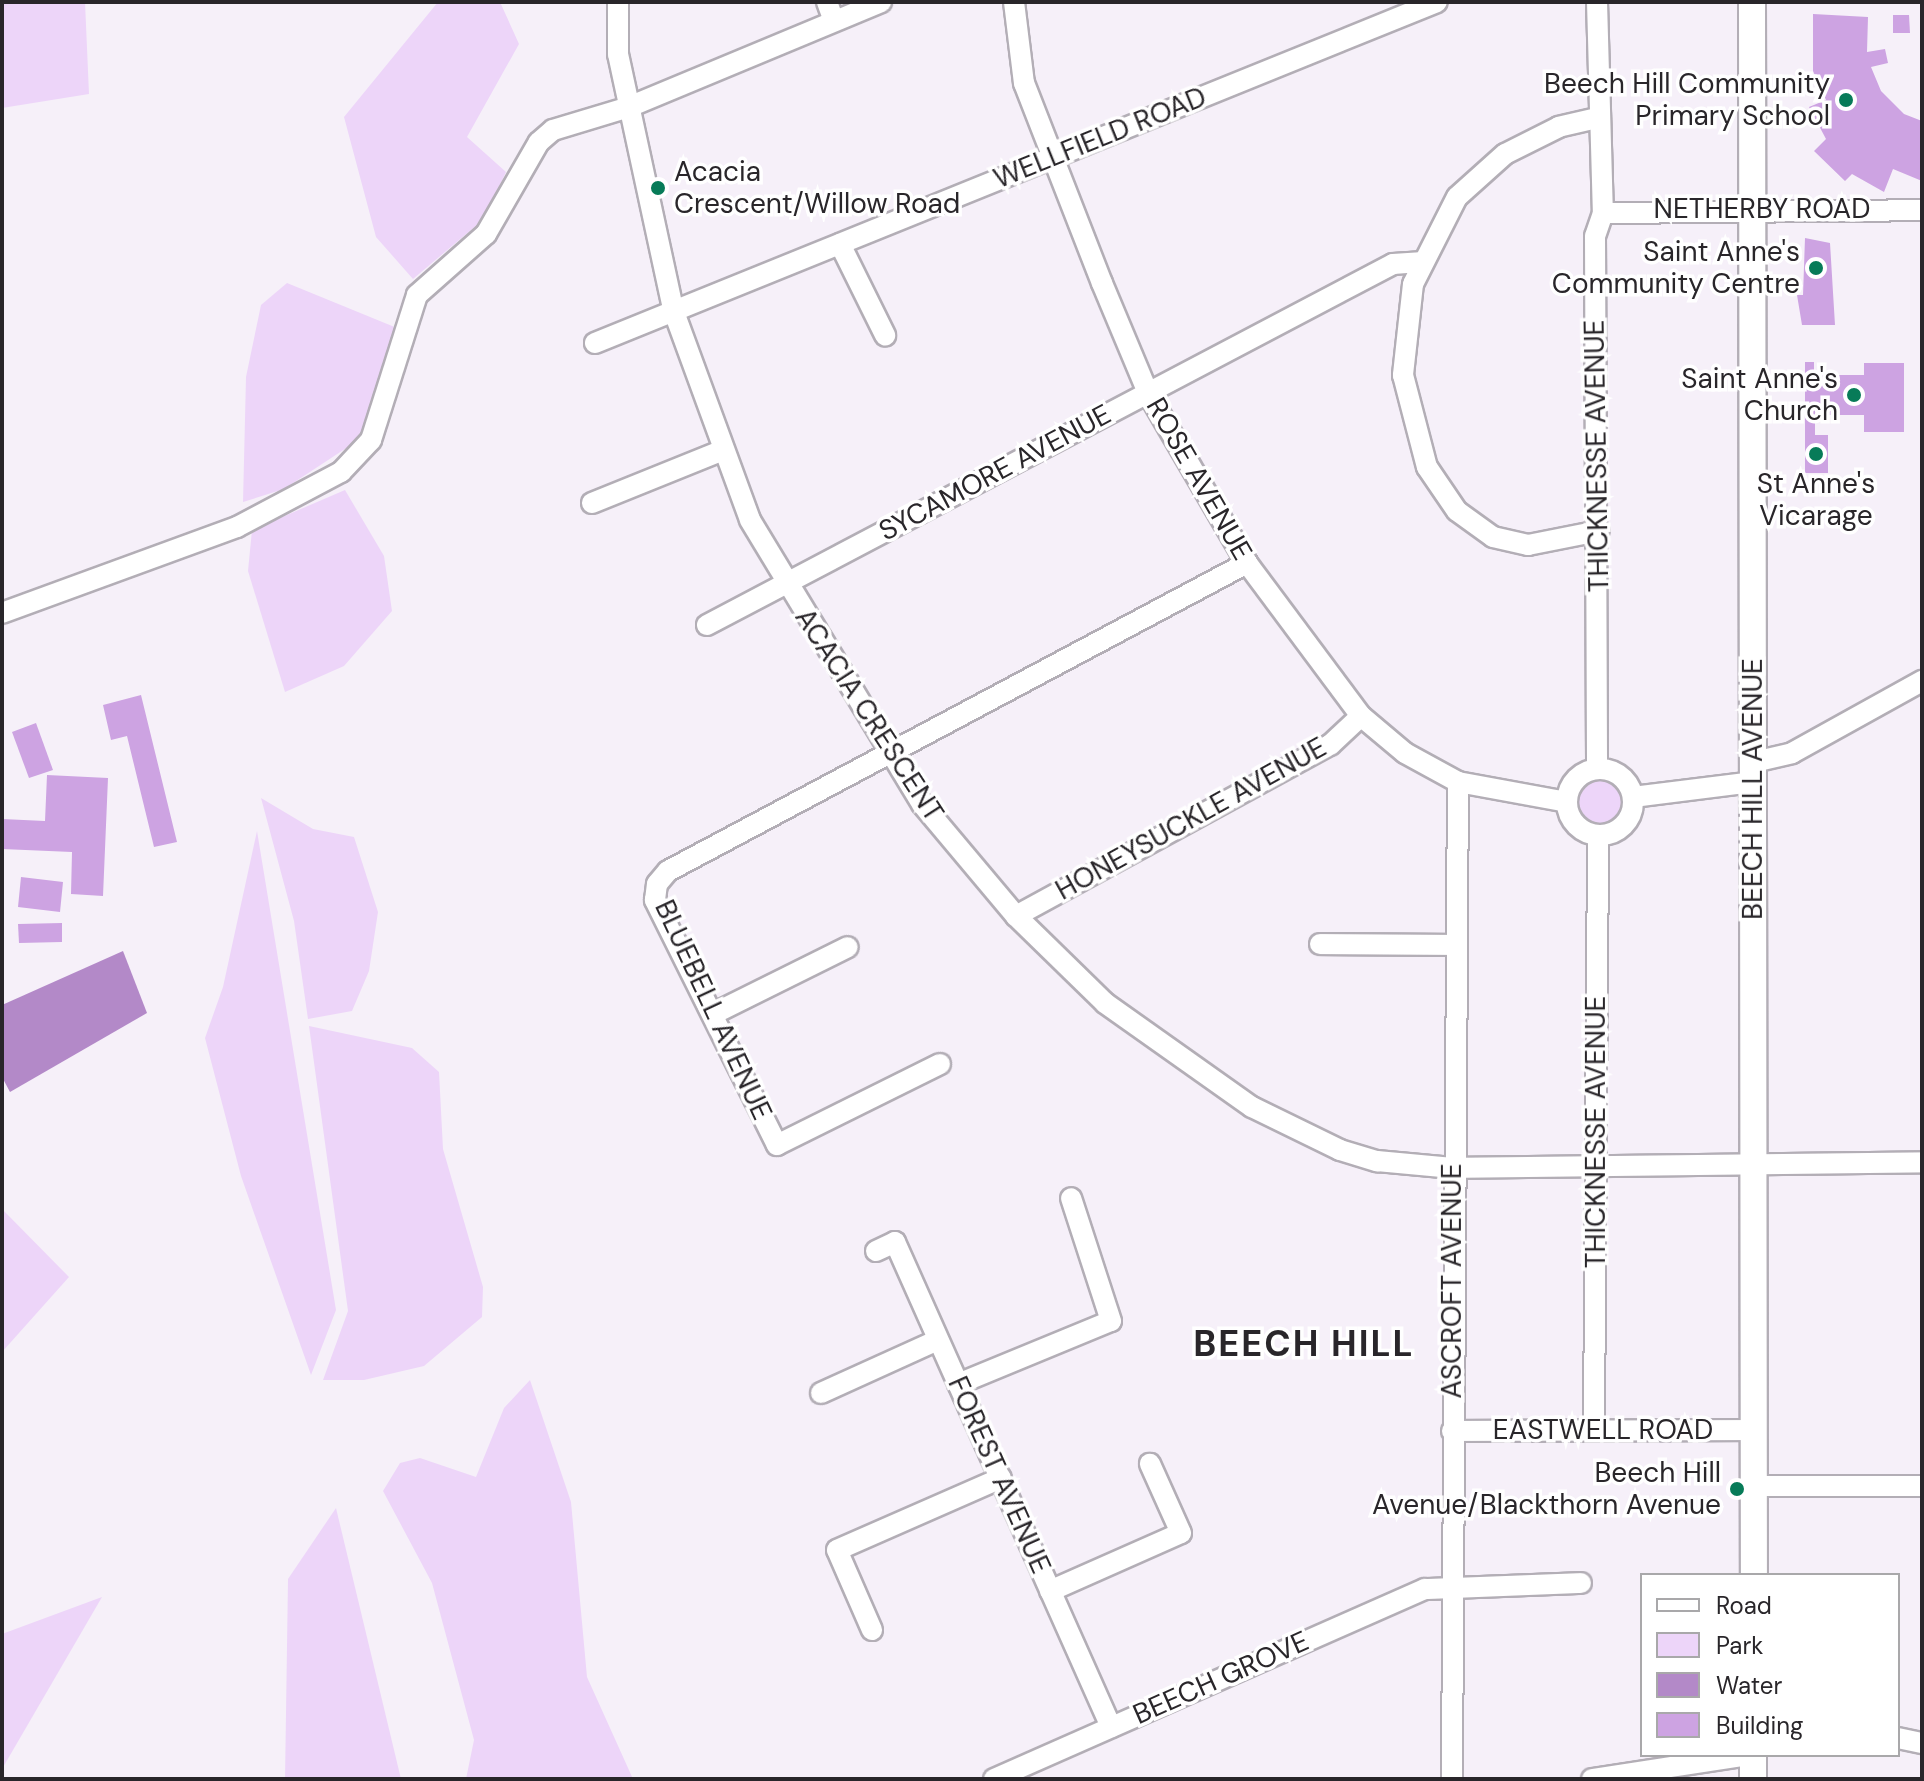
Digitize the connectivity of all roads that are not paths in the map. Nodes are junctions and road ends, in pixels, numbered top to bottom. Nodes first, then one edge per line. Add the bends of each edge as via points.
1 (618, 2) edge
2 (881, 2) edge
3 (1014, 2) edge
4 (1437, 2) edge
5 (1597, 2) edge
6 (1752, 2) edge
7 (831, 12) edge
8 (629, 107) junction
9 (1597, 118) junction
10 (1050, 158) junction
11 (1752, 209) junction
12 (1922, 210) edge
13 (1603, 213) junction
14 (840, 244) junction
15 (1420, 262) junction
16 (674, 312) junction
17 (885, 335) dead end
18 (595, 343) dead end
19 (1148, 393) junction
20 (721, 451) junction
21 (592, 503) dead end
22 (1599, 531) junction
23 (1247, 563) junction
24 (785, 583) junction
25 (2, 613) edge
26 (707, 625) dead end
27 (1922, 681) edge
28 (1361, 716) junction
29 (889, 753) junction
30 (1597, 768) junction
31 (1754, 772) junction
32 (1458, 782) junction
33 (1633, 797) junction
34 (1567, 802) junction
35 (1598, 835) junction
36 (1016, 916) junction
37 (1320, 944) dead end
38 (1453, 945) junction
39 (848, 947) dead end
40 (715, 1013) junction
41 (940, 1064) dead end
42 (1752, 1162) junction
43 (1922, 1162) edge
44 (1596, 1163) junction
45 (1453, 1168) junction
46 (1071, 1198) dead end
47 (876, 1251) dead end
48 (938, 1340) junction
49 (958, 1384) junction
50 (821, 1393) dead end
51 (1594, 1429) junction
52 (1754, 1430) junction
53 (1452, 1431) junction
54 (1150, 1464) dead end
55 (1001, 1478) junction
56 (1754, 1486) junction
57 (1922, 1486) edge
58 (1754, 1573) edge
59 (1581, 1583) dead end
60 (1450, 1584) junction
61 (1050, 1591) junction
62 (872, 1630) dead end
63 (1111, 1727) junction
64 (1900, 1738) edge
65 (1922, 1743) edge
66 (1739, 1757) edge
67 (1750, 1757) edge
68 (1629, 1777) edge
69 (994, 1779) edge
70 (1452, 1779) edge
71 (1592, 1779) edge
72 (1753, 1779) edge

1 - 8 street, ACACIA CRESCENT via 618,54
2 - 7 street
3 - 10 street, ROSE AVENUE via 1024,83
4 - 10 street, WELLFIELD ROAD
5 - 9 street, THICKNESSE AVENUE
6 - 11 street, BEECH HILL AVENUE
7 - 8 street
8 - 16 street, ACACIA CRESCENT
8 - 25 street via 573,122 539,142 486,234 417,295 371,440 341,472 237,527
9 - 13 street, THICKNESSE AVENUE
9 - 15 street via 1559,127 1505,154 1457,197
10 - 14 street, WELLFIELD ROAD
10 - 19 street, ROSE AVENUE
11 - 12 street, NETHERBY ROAD
11 - 13 street, NETHERBY ROAD
11 - 31 street, BEECH HILL AVENUE
13 - 22 street, THICKNESSE AVENUE via 1595,236
14 - 16 street, WELLFIELD ROAD
14 - 17 street
15 - 19 street, SYCAMORE AVENUE via 1393,264
15 - 22 street via 1407,310 1403,375 1415,436 1442,493 1474,525 1511,543 1547,545
16 - 18 street, WELLFIELD ROAD
16 - 20 street, ACACIA CRESCENT
19 - 23 street, ROSE AVENUE
19 - 24 street, SYCAMORE AVENUE
20 - 21 street
20 - 24 street, ACACIA CRESCENT
22 - 30 street, THICKNESSE AVENUE
23 - 28 street, ROSE AVENUE
23 - 29 street, BLUEBELL AVENUE
24 - 26 street, SYCAMORE AVENUE
24 - 29 street, ACACIA CRESCENT
27 - 31 street
28 - 32 street, ROSE AVENUE via 1405,753
28 - 36 street, HONEYSUCKLE AVENUE via 1330,745
29 - 36 street, ACACIA CRESCENT via 922,804
29 - 40 street, BLUEBELL AVENUE via 668,871 657,884 655,900
30 - 33 street via 1620,775
30 - 34 street via 1573,783
31 - 33 street
31 - 42 street, BEECH HILL AVENUE
32 - 34 street, ROSE AVENUE
32 - 38 street, ASCROFT AVENUE
33 - 35 street via 1626,822
34 - 35 street via 1573,821
35 - 44 street, THICKNESSE AVENUE
36 - 45 street, ACACIA CRESCENT via 1105,1003 1252,1107 1340,1150 1409,1167
37 - 38 street
38 - 45 street, ASCROFT AVENUE
39 - 40 street
40 - 41 street, BLUEBELL AVENUE via 777,1145
42 - 43 street, ACACIA CRESCENT
42 - 44 street, ACACIA CRESCENT
42 - 52 street, BEECH HILL AVENUE
44 - 45 street, ACACIA CRESCENT
44 - 51 street, THICKNESSE AVENUE
45 - 53 street, ASCROFT AVENUE
46 - 49 street via 1111,1321
47 - 48 street, FOREST AVENUE via 895,1242
48 - 49 street, FOREST AVENUE
48 - 50 street
49 - 55 street, FOREST AVENUE
51 - 52 street, EASTWELL ROAD
51 - 53 street, EASTWELL ROAD
52 - 56 street, BEECH HILL AVENUE
53 - 60 street, ASCROFT AVENUE
54 - 61 street via 1181,1533
55 - 61 street, FOREST AVENUE
55 - 62 street via 837,1550
56 - 57 street
56 - 58 street, BEECH HILL AVENUE
59 - 60 street, BEECH GROVE
60 - 63 street, BEECH GROVE via 1425,1589
60 - 70 street, ASCROFT AVENUE
61 - 63 street, FOREST AVENUE
63 - 69 street, BEECH GROVE
64 - 65 street
66 - 68 street
67 - 72 street
68 - 71 street

